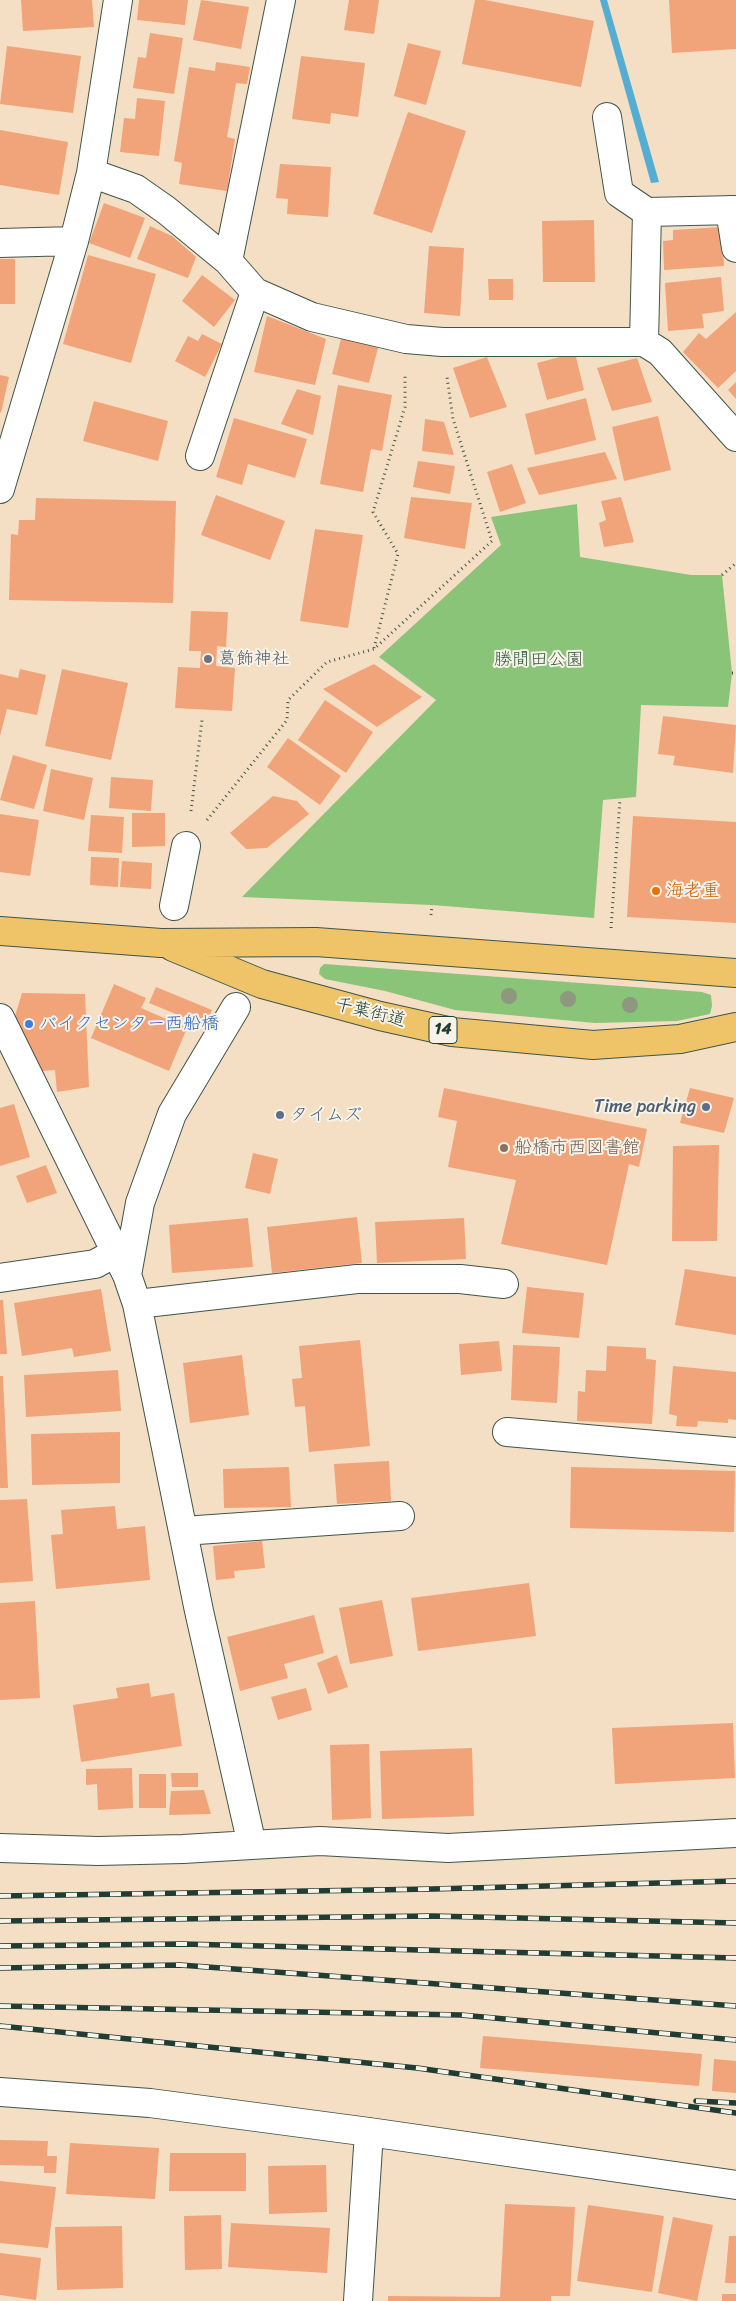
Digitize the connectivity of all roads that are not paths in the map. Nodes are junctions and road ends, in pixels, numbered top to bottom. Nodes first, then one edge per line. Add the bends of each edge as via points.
1 (118, 0) edge
2 (281, 0) edge
3 (607, 117) dead end
4 (91, 172) junction
5 (733, 210) edge
6 (648, 212) junction
7 (74, 241) junction
8 (0, 244) edge
9 (736, 248) edge
10 (228, 261) junction
11 (255, 292) junction
12 (644, 342) junction
13 (736, 437) edge
14 (200, 456) dead end
15 (0, 489) edge
16 (186, 846) road end
17 (174, 906) dead end
18 (0, 931) edge
19 (161, 943) junction
20 (736, 973) edge
21 (236, 1007) dead end
22 (2, 1025) edge
23 (736, 1027) edge
24 (121, 1264) junction
25 (0, 1278) edge
26 (504, 1284) dead end
27 (137, 1304) junction
28 (507, 1432) dead end
29 (736, 1452) edge
30 (400, 1516) dead end
31 (183, 1531) junction
32 (736, 1833) edge
33 (252, 1845) junction
34 (0, 1848) edge
35 (0, 2092) edge
36 (369, 2132) junction
37 (736, 2185) edge
38 (358, 2301) edge

1 - 4 street
2 - 10 street
3 - 6 street via 619,193
4 - 7 street
4 - 10 street via 136,189
5 - 6 street
5 - 9 street
6 - 12 street
7 - 8 street
7 - 15 street
10 - 11 street
11 - 12 street via 312,317 406,339 442,342
11 - 14 street
12 - 13 street via 660,352
16 - 17 street
18 - 19 highway, 千葉街道 / 14
19 - 20 highway, 千葉街道 / 14 via 316,942
19 - 23 highway, 千葉街道 / 14 via 262,984 452,1032 594,1045 680,1039
21 - 24 street via 172,1114
22 - 24 street
24 - 25 street via 95,1264
24 - 27 street
26 - 27 street via 460,1279 357,1279
27 - 31 street
28 - 29 street
30 - 31 street
31 - 33 street
32 - 33 street via 448,1848 320,1841
33 - 34 street via 117,1850
35 - 36 street via 150,2103
36 - 37 street
36 - 38 street

